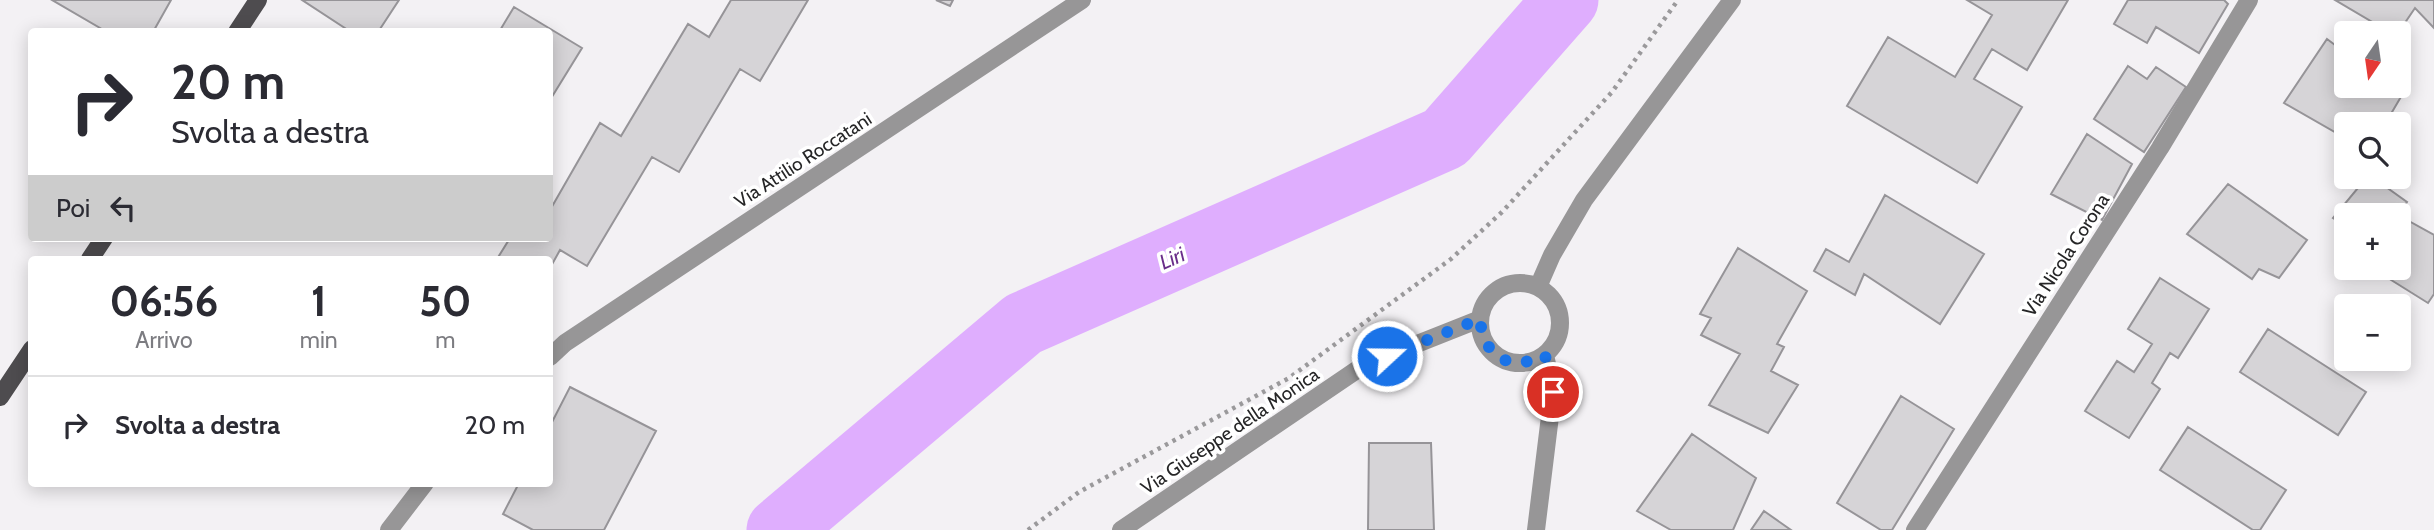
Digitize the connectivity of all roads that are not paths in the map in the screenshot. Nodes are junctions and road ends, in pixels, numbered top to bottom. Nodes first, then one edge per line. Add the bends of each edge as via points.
1 (258, 0) edge
2 (1082, 0) edge
3 (1732, 0) edge
4 (2249, 0) edge
5 (240, 28) edge
6 (1538, 287) junction
7 (1480, 319) junction
8 (553, 354) edge
9 (28, 355) edge
10 (1545, 355) junction
11 (0, 397) edge
12 (422, 487) edge
13 (389, 530) edge
14 (1121, 530) edge
15 (1536, 530) edge
16 (1914, 530) edge

1 - 5 main road
2 - 8 street, Via Attilio Roccatani
3 - 6 street via 1584,200
4 - 16 street, Via Nicola Corona via 2160,148
6 - 7 street via 1513,283 1500,288 1483,306
6 - 10 street via 1557,306 1560,319 1554,345
7 - 10 street via 1486,344 1506,361 1533,361
7 - 14 street, Via Giuseppe della Monica via 1364,365
9 - 11 main road
10 - 15 street via 1553,392
12 - 13 street

